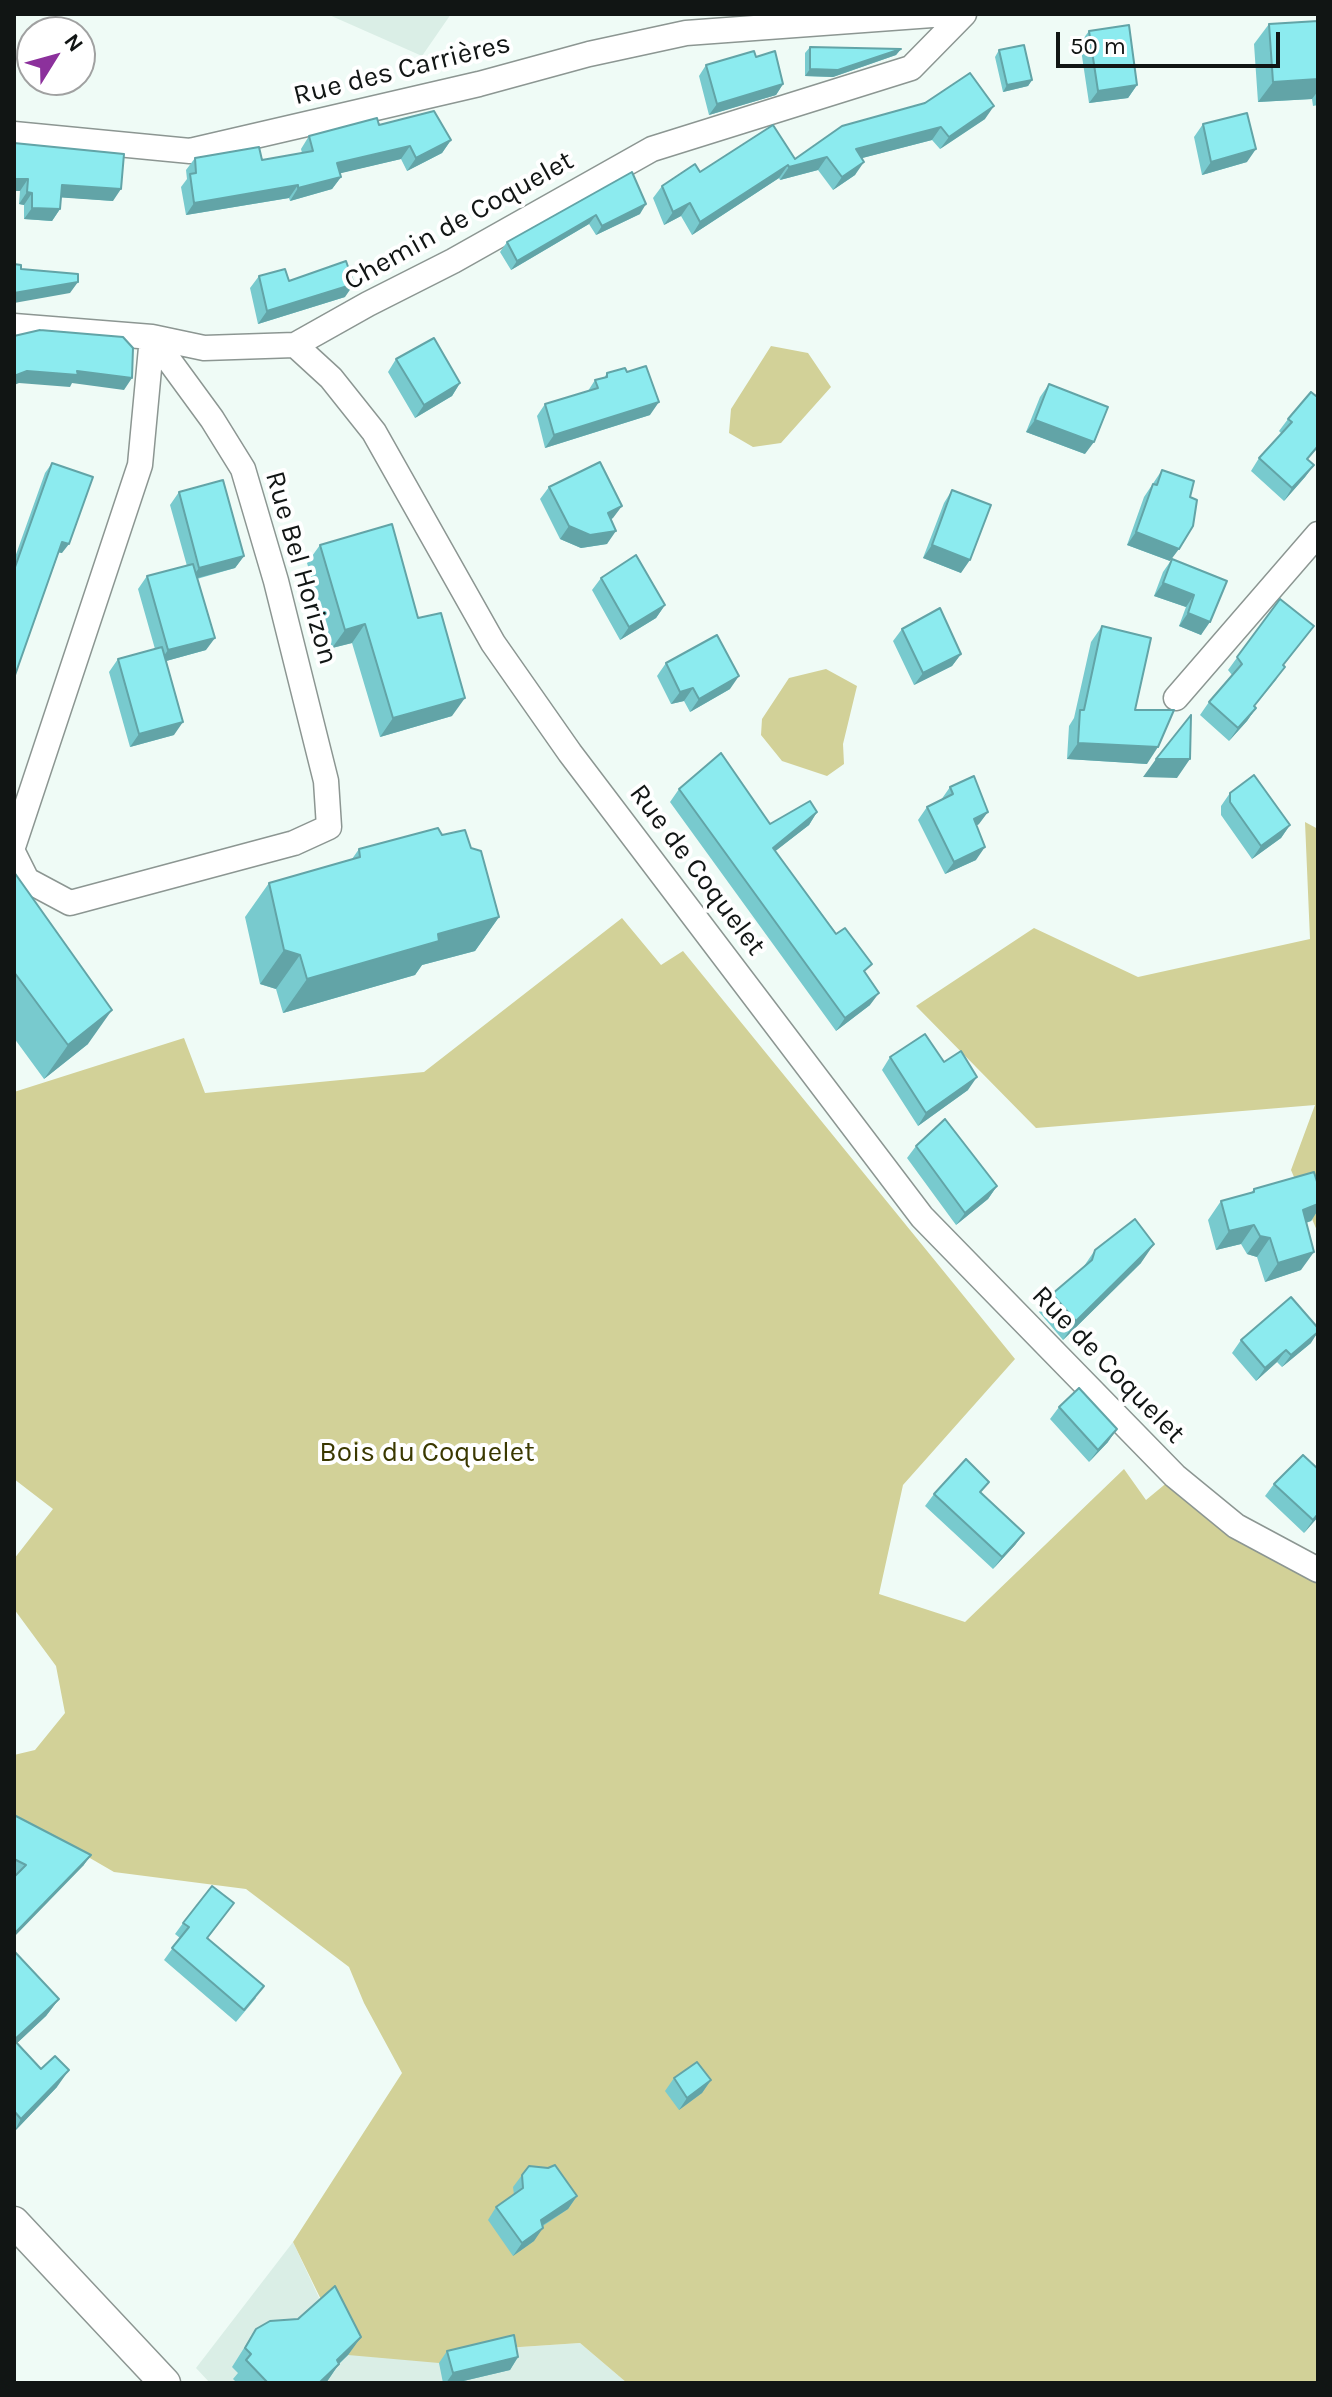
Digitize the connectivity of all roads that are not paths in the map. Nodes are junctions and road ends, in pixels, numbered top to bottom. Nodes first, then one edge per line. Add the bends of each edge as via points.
1 (946, 14) edge
2 (964, 14) edge
3 (14, 134) edge
4 (14, 326) edge
5 (152, 337) junction
6 (295, 345) junction
7 (1318, 534) edge
8 (1176, 698) dead end
9 (14, 844) edge
10 (14, 854) edge
11 (1318, 1570) edge
12 (14, 2222) edge
13 (165, 2383) edge

1 - 3 street, Rue des Carrières via 686,33 190,151
2 - 6 street, Chemin de Coquelet via 911,68 652,149
4 - 5 street
5 - 6 street via 204,348
5 - 9 street via 140,465
5 - 10 street, Rue Bel Horizon via 243,469 326,781 329,827 294,843 70,903 27,880
6 - 11 street, Rue de Coquelet via 331,378 374,432 493,643 570,753 922,1217 1175,1476 1236,1526
7 - 8 street
12 - 13 street

